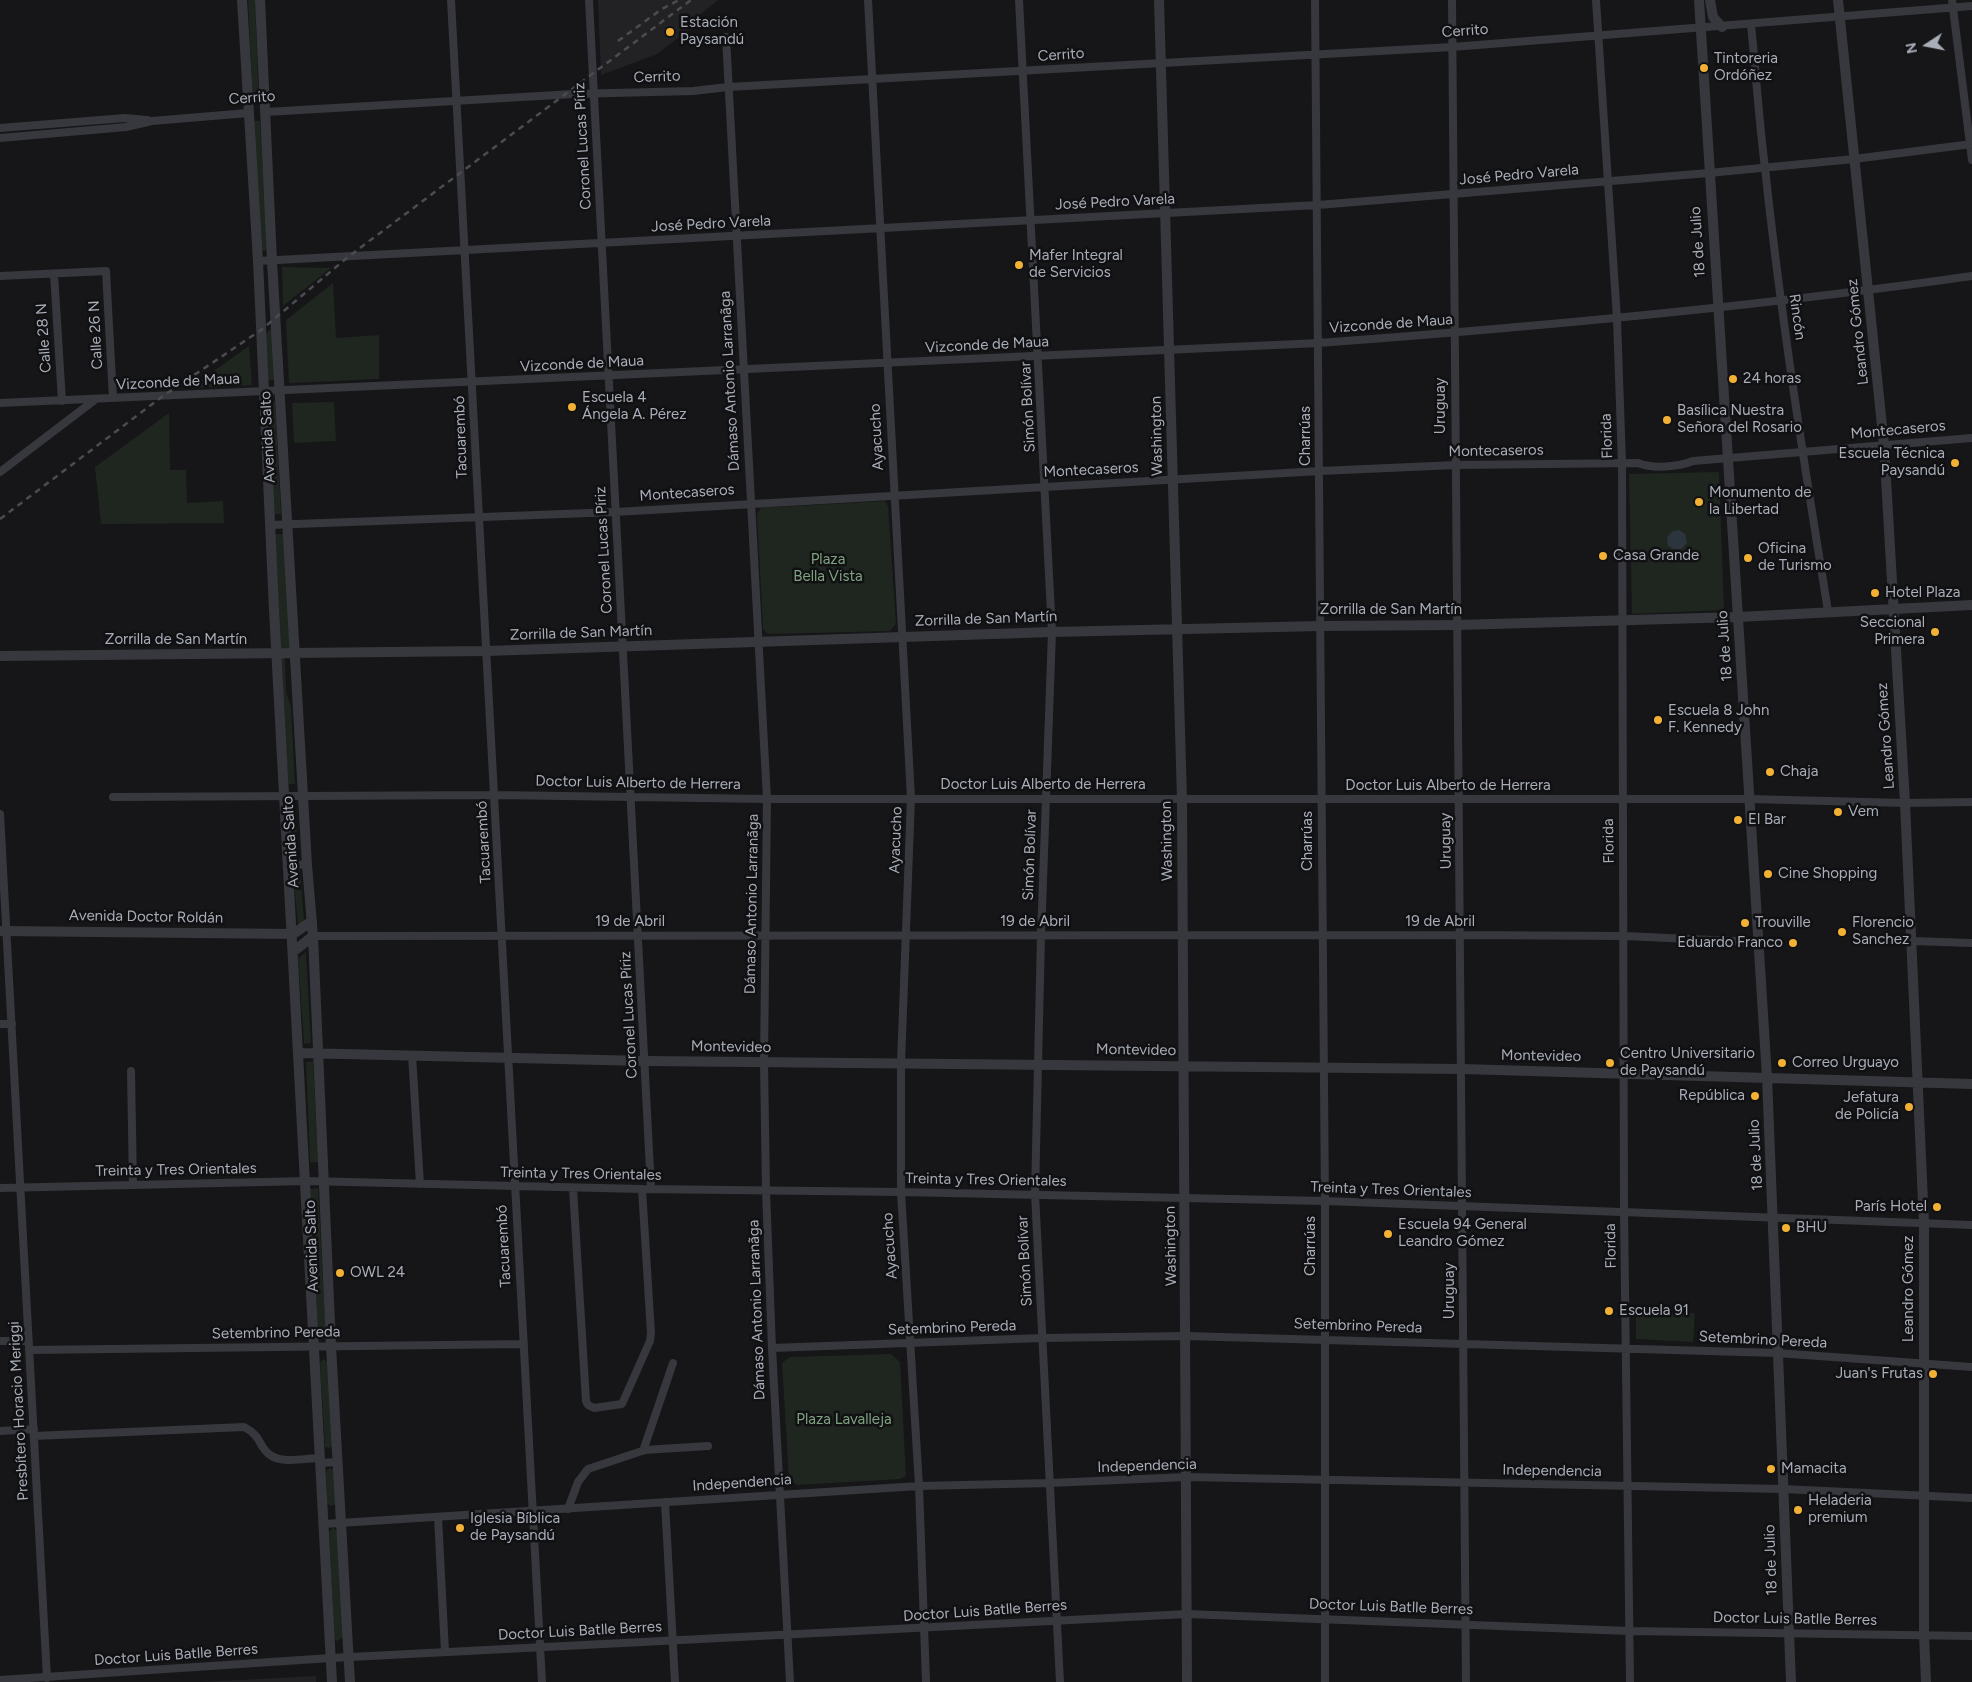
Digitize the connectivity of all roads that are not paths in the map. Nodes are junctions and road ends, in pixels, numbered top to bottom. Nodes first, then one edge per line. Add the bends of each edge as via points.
1 (242, 0) edge
2 (260, 0) edge
3 (451, 0) edge
4 (589, 0) edge
5 (868, 0) edge
6 (1019, 0) edge
7 (1159, 0) edge
8 (1315, 0) edge
9 (1452, 0) edge
10 (1596, 0) edge
11 (1699, 0) edge
12 (1710, 0) edge
13 (1838, 0) edge
14 (1952, 4) edge
15 (1972, 6) edge
16 (1840, 16) junction
17 (1751, 25) junction
18 (1722, 27) junction
19 (1700, 28) junction
20 (1598, 36) junction
21 (726, 37) dead end
22 (1452, 47) junction
23 (1316, 56) junction
24 (1161, 63) junction
25 (1023, 72) junction
26 (872, 79) junction
27 (728, 87) junction
28 (594, 93) junction
29 (458, 101) junction
30 (266, 112) junction
31 (248, 113) junction
32 (152, 121) junction
33 (0, 128) edge
34 (0, 138) edge
35 (1971, 144) edge
36 (1854, 159) junction
37 (1972, 160) edge
38 (1764, 167) junction
39 (1708, 173) junction
40 (1607, 182) junction
41 (1454, 194) junction
42 (1318, 205) junction
43 (1166, 214) junction
44 (1031, 220) junction
45 (879, 229) junction
46 (735, 237) junction
47 (601, 243) junction
48 (466, 250) junction
49 (258, 261) junction
50 (272, 261) junction
51 (54, 274) junction
52 (0, 276) edge
53 (1972, 276) edge
54 (1869, 290) junction
55 (1781, 302) junction
56 (1718, 308) junction
57 (1617, 318) junction
58 (1455, 333) junction
59 (1319, 342) junction
60 (1169, 350) junction
61 (1039, 356) junction
62 (887, 363) junction
63 (744, 370) junction
64 (609, 376) junction
65 (473, 382) junction
66 (281, 391) junction
67 (264, 392) junction
68 (112, 398) junction
69 (96, 399) junction
70 (62, 401) junction
71 (0, 403) edge
72 (1972, 438) edge
73 (1884, 445) junction
74 (1802, 454) junction
75 (1728, 460) junction
76 (1622, 463) junction
77 (1456, 465) junction
78 (1320, 471) junction
79 (0, 472) edge
80 (1173, 480) junction
81 (1046, 486) junction
82 (894, 494) junction
83 (750, 503) junction
84 (616, 512) junction
85 (479, 518) junction
86 (288, 524) junction
87 (270, 525) junction
88 (1972, 605) edge
89 (1893, 608) junction
90 (1828, 611) junction
91 (1738, 617) junction
92 (1621, 620) junction
93 (1321, 626) junction
94 (1457, 626) junction
95 (1177, 629) junction
96 (1052, 632) junction
97 (902, 636) junction
98 (758, 640) junction
99 (624, 647) junction
100 (487, 650) junction
101 (277, 654) junction
102 (295, 654) junction
103 (0, 656) edge
104 (284, 795) junction
105 (303, 795) junction
106 (495, 795) junction
107 (632, 796) junction
108 (113, 797) dead end
109 (767, 798) junction
110 (911, 798) junction
111 (1046, 798) junction
112 (1182, 799) junction
113 (1322, 799) junction
114 (1750, 799) junction
115 (1459, 800) junction
116 (1622, 800) junction
117 (1972, 802) edge
118 (1905, 803) junction
119 (0, 814) edge
120 (288, 864) junction
121 (306, 865) junction
122 (312, 921) junction
123 (3, 931) edge
124 (292, 934) junction
125 (906, 935) junction
126 (1461, 935) junction
127 (313, 936) junction
128 (502, 936) junction
129 (639, 936) junction
130 (765, 936) junction
131 (1041, 936) junction
132 (1182, 936) junction
133 (1322, 936) junction
134 (1624, 936) junction
135 (1912, 941) junction
136 (1757, 942) junction
137 (1972, 943) edge
138 (294, 951) junction
139 (0, 1024) edge
140 (12, 1024) junction
141 (318, 1052) junction
142 (299, 1053) junction
143 (412, 1055) junction
144 (509, 1057) junction
145 (646, 1060) junction
146 (764, 1062) junction
147 (901, 1063) junction
148 (1037, 1064) junction
149 (1184, 1065) junction
150 (1324, 1067) junction
151 (1462, 1069) junction
152 (131, 1071) dead end
153 (1624, 1073) junction
154 (1767, 1076) junction
155 (1919, 1082) junction
156 (1972, 1084) edge
157 (307, 1181) junction
158 (324, 1182) junction
159 (420, 1184) junction
160 (133, 1185) junction
161 (21, 1187) junction
162 (515, 1187) junction
163 (0, 1188) edge
164 (573, 1188) junction
165 (642, 1189) junction
166 (651, 1189) junction
167 (766, 1190) junction
168 (900, 1192) junction
169 (1035, 1194) junction
170 (1185, 1198) junction
171 (1325, 1201) junction
172 (1463, 1206) junction
173 (1624, 1211) junction
174 (1774, 1217) junction
175 (1924, 1223) junction
176 (1972, 1225) edge
177 (1186, 1336) junction
178 (1042, 1338) junction
179 (1325, 1339) junction
180 (0, 1341) edge
181 (28, 1341) junction
182 (910, 1343) junction
183 (524, 1344) junction
184 (1464, 1344) junction
185 (314, 1346) junction
186 (331, 1346) junction
187 (772, 1348) junction
188 (1626, 1349) junction
189 (29, 1350) junction
190 (1777, 1353) junction
191 (673, 1363) dead end
192 (1925, 1364) junction
193 (1972, 1367) edge
194 (0, 1431) edge
195 (34, 1432) junction
196 (708, 1446) dead end
197 (642, 1451) junction
198 (320, 1460) junction
199 (338, 1462) junction
200 (1187, 1477) junction
201 (1326, 1480) junction
202 (1464, 1483) junction
203 (1050, 1484) junction
204 (919, 1486) junction
205 (1629, 1486) junction
206 (1783, 1490) junction
207 (780, 1494) junction
208 (1925, 1495) junction
209 (1972, 1498) edge
210 (665, 1502) junction
211 (568, 1509) junction
212 (534, 1512) junction
213 (438, 1517) junction
214 (341, 1522) junction
215 (324, 1524) junction
216 (1187, 1614) junction
217 (1325, 1619) junction
218 (1057, 1620) junction
219 (1465, 1624) junction
220 (924, 1629) junction
221 (1629, 1631) junction
222 (1788, 1632) junction
223 (1924, 1634) junction
224 (788, 1636) junction
225 (1972, 1636) edge
226 (673, 1639) junction
227 (540, 1647) junction
228 (445, 1652) junction
229 (349, 1657) junction
230 (331, 1658) junction
231 (48, 1678) junction
232 (0, 1680) edge
233 (332, 1682) edge
234 (350, 1682) edge
235 (542, 1682) edge
236 (675, 1682) edge
237 (790, 1682) edge
238 (926, 1682) edge
239 (1060, 1682) edge
240 (1187, 1682) edge
241 (1325, 1682) edge
242 (1466, 1682) edge
243 (1630, 1682) edge
244 (1791, 1682) edge
245 (1926, 1682) edge

1 - 31 street, Avenida Salto
2 - 30 street, Avenida Salto
3 - 29 street, Tacuarembó
4 - 28 street, Coronel Lucas Píriz
5 - 26 street, Ayacucho
6 - 25 street, Simón Bolívar
7 - 24 street, Washington
8 - 23 street, Charrúas
9 - 22 street, Uruguay
10 - 20 street, Florida
11 - 19 street, 18 de Julio
12 - 18 street via 1713,17
13 - 16 street, Leandro Gómez
14 - 15 street, Cerrito
14 - 16 street, Cerrito
14 - 35 street
16 - 17 street, Cerrito
16 - 36 street, Leandro Gómez
17 - 18 street, Cerrito
17 - 38 street, Rincón
18 - 19 street, Cerrito
19 - 20 street, Cerrito
19 - 39 street, 18 de Julio
20 - 22 street, Cerrito
20 - 40 street, Florida
21 - 27 street, Dámaso Antonio Larranãga
22 - 23 street, Cerrito
22 - 41 street, Uruguay
23 - 24 street, Cerrito
23 - 42 street, Charrúas
24 - 25 street, Cerrito
24 - 43 street, Washington
25 - 26 street, Cerrito
25 - 44 street, Simón Bolívar
26 - 27 street, Cerrito
26 - 45 street, Ayacucho
27 - 28 street, Cerrito
27 - 46 street, Dámaso Antonio Larranãga
28 - 29 street, Cerrito
28 - 47 street, Coronel Lucas Píriz
29 - 30 street, Cerrito
29 - 48 street, Tacuarembó
30 - 31 street, Cerrito
30 - 50 street, Avenida Salto
31 - 32 street, Cerrito
31 - 49 street, Avenida Salto
32 - 33 street, Cerrito via 125,118
32 - 34 street, Cerrito via 126,127
35 - 36 street, José Pedro Varela
35 - 37 street
36 - 38 street, José Pedro Varela
36 - 54 street, Leandro Gómez
38 - 39 street, José Pedro Varela
38 - 55 street, Rincón
39 - 40 street, José Pedro Varela
39 - 56 street, 18 de Julio
40 - 41 street, José Pedro Varela
40 - 57 street, Florida
41 - 42 street, José Pedro Varela
41 - 58 street, Uruguay
42 - 43 street, José Pedro Varela
42 - 59 street, Charrúas
43 - 44 street, José Pedro Varela
43 - 60 street, Washington
44 - 45 street, José Pedro Varela
44 - 61 street, Simón Bolívar
45 - 46 street, José Pedro Varela
45 - 62 street, Ayacucho
46 - 47 street, José Pedro Varela
46 - 63 street, Dámaso Antonio Larranãga
47 - 48 street, José Pedro Varela
47 - 64 street, Coronel Lucas Píriz
48 - 50 street, José Pedro Varela
48 - 65 street, Tacuarembó
49 - 50 street, José Pedro Varela
49 - 67 street, Avenida Salto
50 - 66 street, Avenida Salto
51 - 52 street
51 - 68 street, Calle 26 N via 106,271
51 - 70 street, Calle 28 N
53 - 54 street, Vizconde de Maua
54 - 55 street, Vizconde de Maua
54 - 73 street, Leandro Gómez
55 - 56 street, Vizconde de Maua
55 - 74 street, Rincón
56 - 57 street, Vizconde de Maua
56 - 75 street, 18 de Julio
57 - 58 street, Vizconde de Maua
57 - 76 street, Florida
58 - 59 street, Vizconde de Maua
58 - 77 street, Uruguay
59 - 60 street, Vizconde de Maua
59 - 78 street, Charrúas
60 - 61 street, Vizconde de Maua
60 - 80 street, Washington
61 - 62 street, Vizconde de Maua
61 - 81 street, Simón Bolívar
62 - 63 street, Vizconde de Maua
62 - 82 street, Ayacucho
63 - 64 street, Vizconde de Maua
63 - 83 street, Dámaso Antonio Larranãga
64 - 65 street, Vizconde de Maua
64 - 84 street, Coronel Lucas Píriz
65 - 66 street, Vizconde de Maua
65 - 85 street, Tacuarembó
66 - 67 street, Vizconde de Maua
66 - 86 street, Avenida Salto
67 - 68 street, Vizconde de Maua
67 - 87 street, Avenida Salto
68 - 69 street, Vizconde de Maua
69 - 70 street, Vizconde de Maua
69 - 79 street
70 - 71 street, Vizconde de Maua
72 - 73 street, Montecaseros
73 - 74 street, Montecaseros
73 - 89 street, Leandro Gómez
74 - 75 street, Montecaseros
74 - 90 street, Rincón
75 - 76 street, Montecaseros via 1646,466 1638,462
75 - 91 street, 18 de Julio
76 - 77 street, Montecaseros
76 - 92 street, Florida
77 - 78 street, Montecaseros
77 - 94 street, Uruguay
78 - 80 street, Montecaseros
78 - 93 street, Charrúas
80 - 81 street, Montecaseros
80 - 95 street, Washington
81 - 82 street, Montecaseros
81 - 96 street, Simón Bolívar
82 - 83 street, Montecaseros
82 - 97 street, Ayacucho
83 - 84 street, Montecaseros
83 - 98 street, Dámaso Antonio Larranãga
84 - 85 street, Montecaseros
84 - 99 street, Coronel Lucas Píriz
85 - 86 street, Montecaseros
85 - 100 street, Tacuarembó
86 - 87 street, Montecaseros
86 - 102 street, Avenida Salto
87 - 101 street, Avenida Salto
88 - 89 street, Zorrilla de San Martín
89 - 90 street, Zorrilla de San Martín
89 - 118 street, Leandro Gómez
90 - 91 street, Zorrilla de San Martín
91 - 92 street, Zorrilla de San Martín
91 - 114 street, 18 de Julio
92 - 94 street, Zorrilla de San Martín
92 - 116 street, Florida
93 - 94 street, Zorrilla de San Martín
93 - 95 street, Zorrilla de San Martín
93 - 113 street, Charrúas
94 - 115 street, Uruguay
95 - 96 street, Zorrilla de San Martín
95 - 112 street, Washington
96 - 97 street, Zorrilla de San Martín
96 - 111 street, Simón Bolívar
97 - 98 street, Zorrilla de San Martín
97 - 110 street, Ayacucho
98 - 99 street, Zorrilla de San Martín
98 - 109 street, Dámaso Antonio Larranãga
99 - 100 street, Zorrilla de San Martín
99 - 107 street, Coronel Lucas Píriz
100 - 102 street, Zorrilla de San Martín
100 - 106 street, Tacuarembó
101 - 102 street, Zorrilla de San Martín
101 - 103 street, Zorrilla de San Martín
101 - 104 street, Avenida Salto
102 - 105 street, Avenida Salto
104 - 105 street, Doctor Luis Alberto de Herrera
104 - 108 street, Doctor Luis Alberto de Herrera
104 - 120 street, Avenida Salto
105 - 106 street, Doctor Luis Alberto de Herrera
105 - 121 street, Avenida Salto
106 - 107 street, Doctor Luis Alberto de Herrera
106 - 128 street, Tacuarembó
107 - 109 street, Doctor Luis Alberto de Herrera
107 - 129 street, Coronel Lucas Píriz
109 - 110 street, Doctor Luis Alberto de Herrera
109 - 130 street, Dámaso Antonio Larranãga
110 - 111 street, Doctor Luis Alberto de Herrera
110 - 125 street, Ayacucho
111 - 112 street, Doctor Luis Alberto de Herrera
111 - 131 street, Simón Bolívar
112 - 113 street, Doctor Luis Alberto de Herrera
112 - 132 street, Washington
113 - 115 street, Doctor Luis Alberto de Herrera
113 - 133 street, Charrúas
114 - 116 street, Doctor Luis Alberto de Herrera
114 - 118 street, Doctor Luis Alberto de Herrera
114 - 136 street, 18 de Julio
115 - 116 street, Doctor Luis Alberto de Herrera
115 - 126 street, Uruguay
116 - 134 street, Florida
117 - 118 street, Doctor Luis Alberto de Herrera
118 - 135 street, Leandro Gómez
119 - 123 street, Presbítero Horacio Meriggi
120 - 121 street
120 - 124 street, Avenida Salto
121 - 122 street, Avenida Salto
122 - 124 street
122 - 127 street, Avenida Salto
123 - 124 street, Avenida Doctor Roldán
123 - 140 street, Presbítero Horacio Meriggi
124 - 138 street, Avenida Salto
125 - 130 street, 19 de Abril
125 - 131 street, 19 de Abril
125 - 147 street, Ayacucho
126 - 133 street, 19 de Abril
126 - 134 street, 19 de Abril
126 - 151 street, Uruguay
127 - 128 street, 19 de Abril
127 - 138 street
127 - 141 street, Avenida Salto
128 - 129 street, 19 de Abril
128 - 144 street, Tacuarembó
129 - 130 street, 19 de Abril
129 - 145 street, Coronel Lucas Píriz
130 - 146 street, Dámaso Antonio Larranãga
131 - 132 street, 19 de Abril
131 - 148 street, Simón Bolívar
132 - 133 street, 19 de Abril
132 - 149 street, Washington
133 - 150 street, Charrúas
134 - 136 street, 19 de Abril
134 - 153 street, Florida
135 - 137 street
135 - 155 street, Leandro Gómez
136 - 154 street, 18 de Julio
138 - 142 street, Avenida Salto
139 - 140 street
140 - 161 street, Presbítero Horacio Meriggi
141 - 142 street, Montevideo
141 - 143 street, Montevideo
141 - 158 street, Avenida Salto
142 - 157 street, Avenida Salto
143 - 144 street, Montevideo
143 - 159 street
144 - 145 street, Montevideo
144 - 162 street, Tacuarembó
145 - 146 street, Montevideo
145 - 166 street, Coronel Lucas Píriz
146 - 147 street, Montevideo
146 - 167 street, Dámaso Antonio Larranãga
147 - 148 street, Montevideo
147 - 168 street, Ayacucho
148 - 149 street, Montevideo
148 - 169 street, Simón Bolívar
149 - 150 street, Montevideo
149 - 170 street, Washington
150 - 151 street, Montevideo
150 - 171 street, Charrúas
151 - 153 street, Montevideo
151 - 172 street, Uruguay
152 - 160 street
153 - 154 street, Montevideo
153 - 173 street, Florida
154 - 155 street, Montevideo
154 - 174 street, 18 de Julio
155 - 156 street, Montevideo
155 - 175 street, Leandro Gómez
157 - 158 street, Treinta y Tres Orientales
157 - 160 street, Treinta y Tres Orientales
157 - 185 street, Avenida Salto
158 - 159 street, Treinta y Tres Orientales
158 - 186 street, Avenida Salto
159 - 162 street, Treinta y Tres Orientales
160 - 161 street, Treinta y Tres Orientales
161 - 163 street, Treinta y Tres Orientales
161 - 181 street, Presbítero Horacio Meriggi
162 - 164 street, Treinta y Tres Orientales
162 - 183 street, Tacuarembó
164 - 165 street, Treinta y Tres Orientales
164 - 165 street via 586,1400 588,1406 594,1408 622,1404 650,1342
165 - 166 street, Treinta y Tres Orientales
166 - 167 street, Treinta y Tres Orientales
167 - 168 street, Treinta y Tres Orientales
167 - 187 street, Dámaso Antonio Larranãga
168 - 169 street, Treinta y Tres Orientales
168 - 182 street, Ayacucho
169 - 170 street, Treinta y Tres Orientales
169 - 178 street, Simón Bolívar
170 - 171 street, Treinta y Tres Orientales
170 - 177 street, Washington
171 - 172 street, Treinta y Tres Orientales
171 - 179 street, Charrúas
172 - 173 street, Treinta y Tres Orientales
172 - 184 street, Uruguay
173 - 174 street, Treinta y Tres Orientales
173 - 188 street, Florida
174 - 175 street, Treinta y Tres Orientales
174 - 190 street, 18 de Julio
175 - 176 street, Treinta y Tres Orientales
175 - 192 street, Leandro Gómez
177 - 178 street, Setembrino Pereda
177 - 179 street, Setembrino Pereda
177 - 200 street, Washington
178 - 182 street, Setembrino Pereda
178 - 203 street, Simón Bolívar
179 - 184 street, Setembrino Pereda
179 - 201 street, Charrúas
180 - 181 street
181 - 189 street, Presbítero Horacio Meriggi
182 - 187 street, Setembrino Pereda
182 - 204 street, Ayacucho
183 - 186 street, Setembrino Pereda
183 - 212 street, Tacuarembó
184 - 188 street, Setembrino Pereda
184 - 202 street, Uruguay
185 - 186 street, Setembrino Pereda
185 - 189 street, Setembrino Pereda
185 - 198 street, Avenida Salto
186 - 199 street, Avenida Salto
187 - 207 street, Dámaso Antonio Larranãga
188 - 190 street, Setembrino Pereda
188 - 205 street, Florida
189 - 195 street, Presbítero Horacio Meriggi
190 - 192 street, Setembrino Pereda
190 - 206 street, 18 de Julio
191 - 197 street
192 - 193 street, Setembrino Pereda
192 - 208 street, Leandro Gómez
194 - 195 street
195 - 198 street via 244,1427 258,1436 269,1454 278,1459
195 - 231 street, Presbítero Horacio Meriggi
196 - 197 street
197 - 211 street via 588,1469 578,1482
198 - 199 street
198 - 215 street, Avenida Salto
199 - 214 street, Avenida Salto
200 - 201 street, Independencia
200 - 203 street, Independencia
200 - 216 street, Washington
201 - 202 street, Independencia
201 - 217 street, Charrúas
202 - 205 street, Independencia
202 - 219 street, Uruguay
203 - 204 street, Independencia
203 - 218 street, Simón Bolívar
204 - 207 street, Independencia
204 - 220 street, Ayacucho
205 - 206 street, Independencia
205 - 221 street, Florida
206 - 208 street, Independencia
206 - 222 street, 18 de Julio
207 - 210 street, Independencia
207 - 224 street, Dámaso Antonio Larranãga
208 - 209 street, Independencia
208 - 223 street, Leandro Gómez
210 - 211 street, Independencia
210 - 226 street
211 - 212 street, Independencia
212 - 213 street, Independencia
212 - 227 street, Tacuarembó
213 - 214 street, Independencia
213 - 228 street
214 - 215 street, Independencia
214 - 229 street, Avenida Salto
215 - 230 street, Avenida Salto
216 - 217 street, Doctor Luis Batlle Berres
216 - 218 street, Doctor Luis Batlle Berres
216 - 240 street, Washington
217 - 219 street, Doctor Luis Batlle Berres
217 - 241 street, Charrúas
218 - 220 street, Doctor Luis Batlle Berres
218 - 239 street, Simón Bolívar
219 - 221 street, Doctor Luis Batlle Berres
219 - 242 street, Uruguay
220 - 224 street, Doctor Luis Batlle Berres
220 - 238 street, Ayacucho
221 - 222 street, Doctor Luis Batlle Berres
221 - 243 street, Florida
222 - 223 street, Doctor Luis Batlle Berres
222 - 244 street, 18 de Julio
223 - 225 street, Doctor Luis Batlle Berres
223 - 245 street, Leandro Gómez
224 - 226 street, Doctor Luis Batlle Berres
224 - 237 street, Dámaso Antonio Larranãga
226 - 227 street, Doctor Luis Batlle Berres
226 - 236 street
227 - 228 street, Doctor Luis Batlle Berres
227 - 235 street, Tacuarembó
228 - 229 street, Doctor Luis Batlle Berres
229 - 230 street, Doctor Luis Batlle Berres
229 - 234 street, Avenida Salto
230 - 231 street, Doctor Luis Batlle Berres
230 - 233 street, Avenida Salto
231 - 232 street, Doctor Luis Batlle Berres

